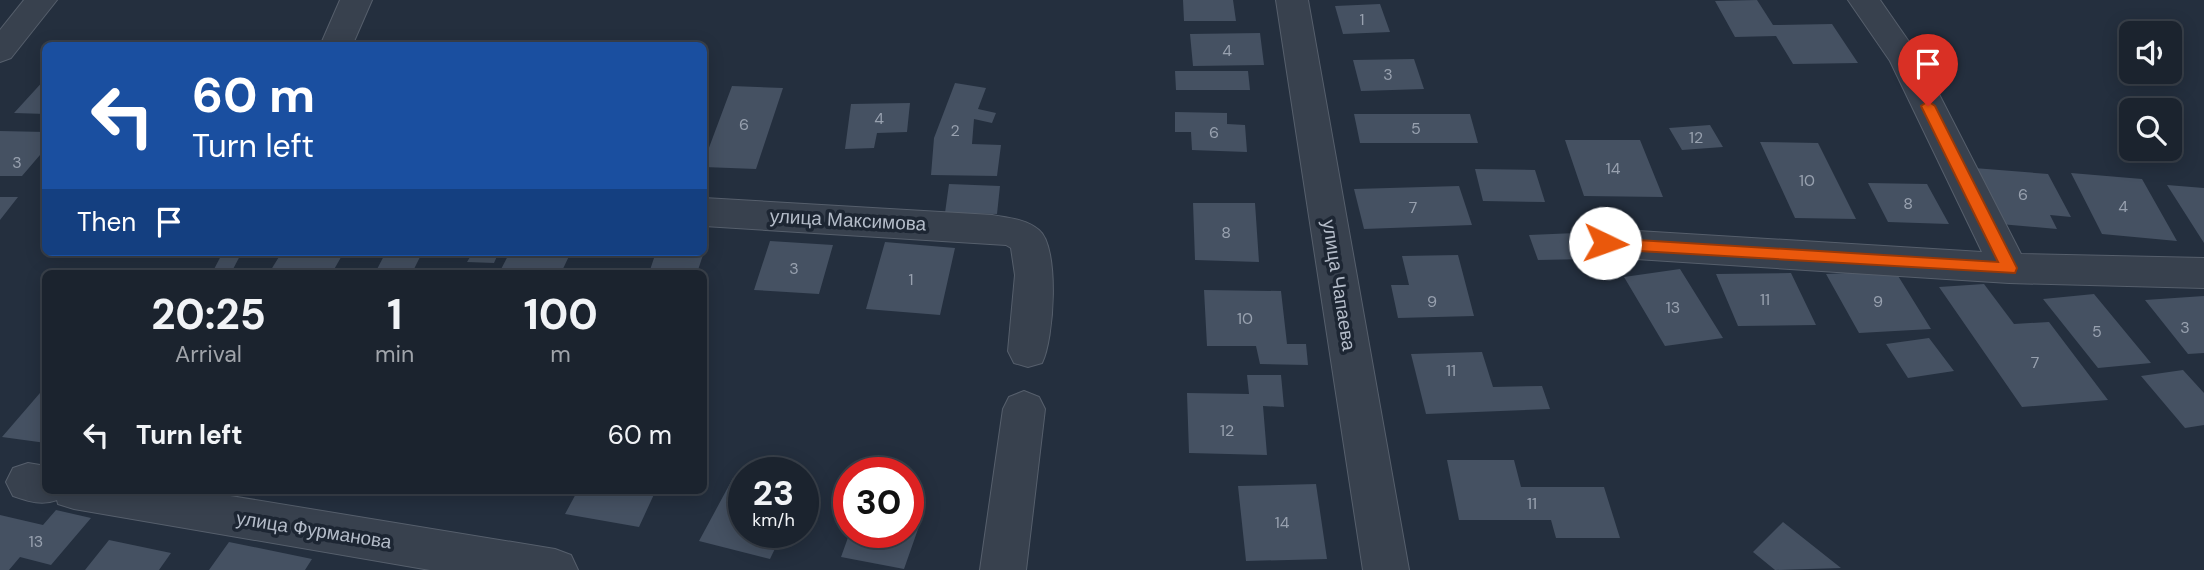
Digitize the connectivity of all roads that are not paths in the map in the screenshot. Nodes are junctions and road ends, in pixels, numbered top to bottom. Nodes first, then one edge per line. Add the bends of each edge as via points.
1 (41, 0) edge
2 (356, 0) edge
3 (1292, 0) edge
4 (1864, 0) edge
5 (338, 42) edge
6 (0, 51) edge
7 (707, 212) edge
8 (1605, 243) dead end
9 (2009, 268) junction
10 (2204, 273) edge
11 (1028, 351) dead end
12 (1024, 409) dead end
13 (98, 494) edge
14 (555, 570) edge
15 (1003, 570) edge
16 (1386, 570) edge

1 - 6 street
2 - 5 street
3 - 16 street, улица Чапаева
4 - 9 street via 1905,59
7 - 11 street, улица Максимова via 1015,233 1028,241 1034,275
8 - 9 street
9 - 10 street
12 - 15 street
13 - 14 street, улица Фурманова

